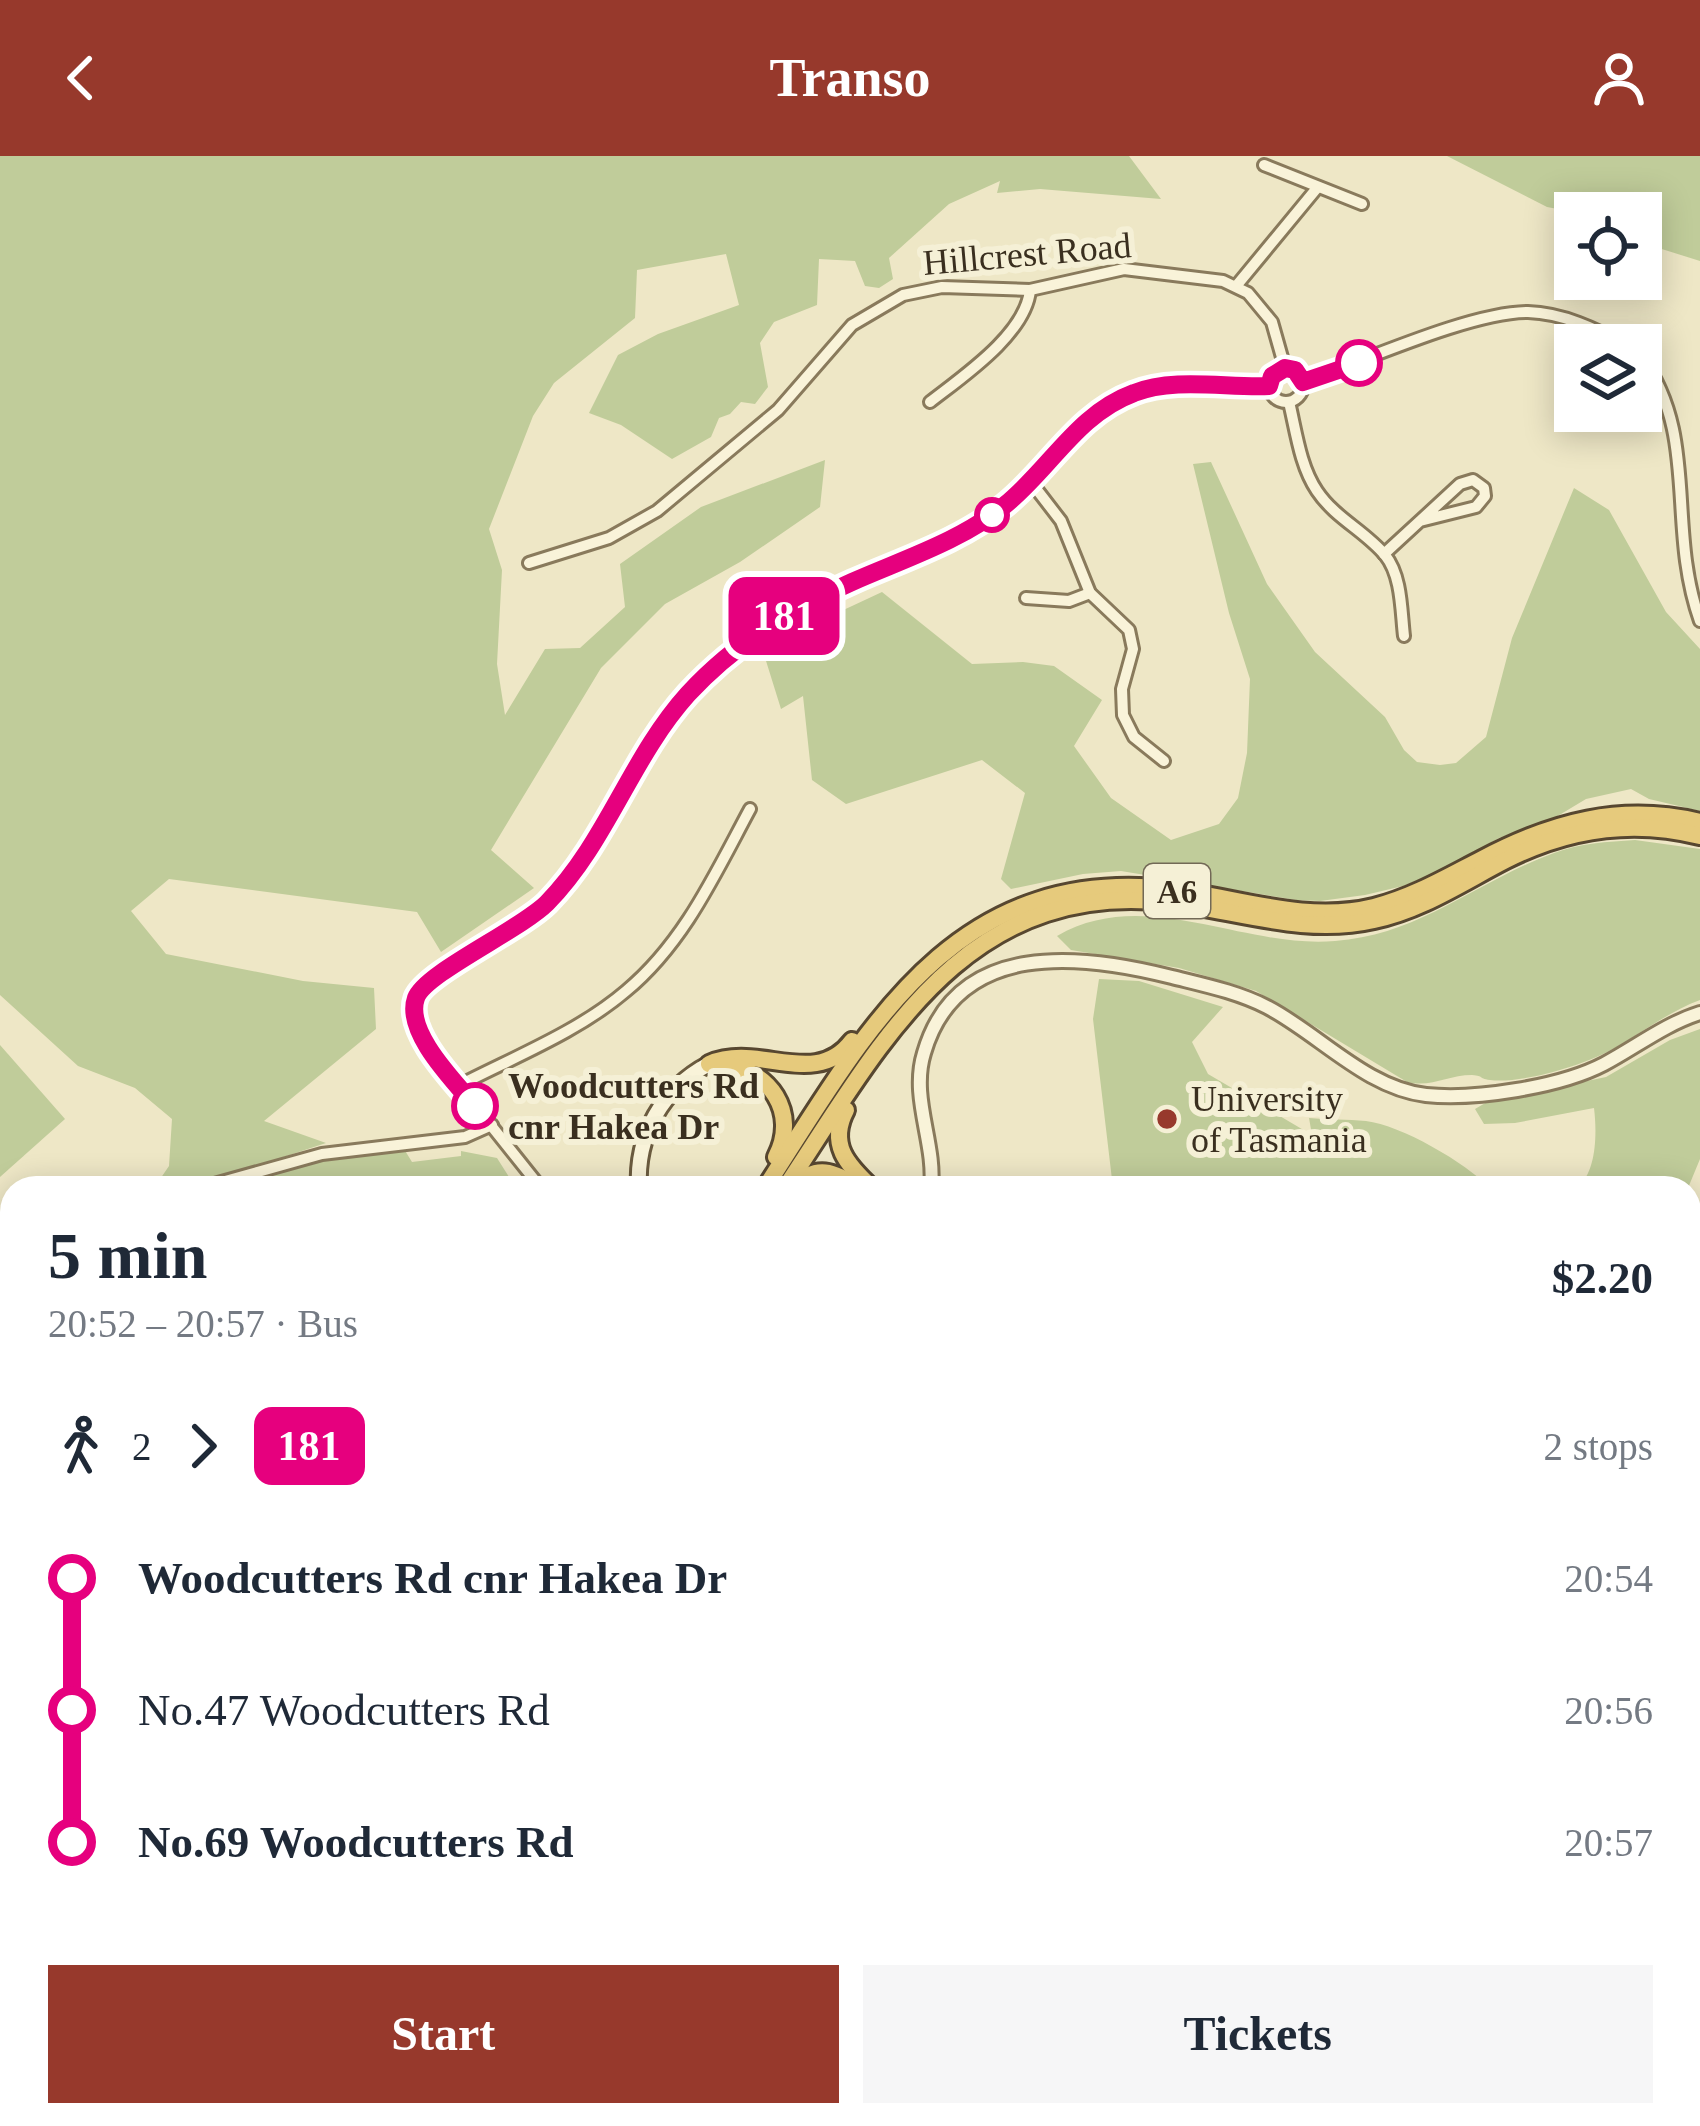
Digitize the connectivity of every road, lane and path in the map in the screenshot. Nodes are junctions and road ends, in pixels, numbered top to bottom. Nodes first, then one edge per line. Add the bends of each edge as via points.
1 (1264, 165) dead end
2 (1317, 188) junction
3 (1362, 204) dead end
4 (1237, 285) junction
5 (1030, 290) junction
6 (1578, 324) edge
7 (1285, 368) junction
8 (1303, 382) junction
9 (1662, 382) edge
10 (1269, 386) junction
11 (930, 402) dead end
12 (1289, 402) junction
13 (1031, 482) junction
14 (1420, 521) junction
15 (1384, 554) junction
16 (529, 562) dead end
17 (1090, 593) junction
18 (1026, 598) dead end
19 (1700, 621) edge
20 (1404, 636) dead end
21 (1164, 761) dead end
22 (750, 809) dead end
23 (1700, 822) edge
24 (1700, 836) edge
25 (909, 982) junction
26 (931, 985) junction
27 (1700, 1013) edge
28 (709, 1064) junction
29 (458, 1086) junction
30 (492, 1125) junction
31 (243, 1176) edge
32 (532, 1176) edge
33 (639, 1176) edge
34 (767, 1176) edge
35 (769, 1176) edge
36 (793, 1176) edge
37 (806, 1176) edge
38 (839, 1176) edge
39 (860, 1176) edge
40 (930, 1176) edge

1 - 2 street
2 - 3 street
2 - 4 street
4 - 5 street, Hillcrest Road via 1124,269
4 - 7 street via 1272,322
5 - 11 street via 1027,308 987,358
5 - 16 street, Hillcrest Road via 942,287 879,306 852,325 778,410 658,511 609,538
6 - 8 street via 1513,313
7 - 8 street
7 - 10 street
8 - 12 street
9 - 19 street via 1685,431 1686,538
10 - 12 street
10 - 13 street via 1132,393 1073,433
12 - 15 street via 1307,476
13 - 17 street via 1061,521
13 - 29 street via 971,529 774,622 691,692 559,890 520,927 418,994 417,1027
14 - 14 street via 1465,482 1484,488 1479,505
14 - 15 street
15 - 20 street
17 - 18 street via 1069,601
17 - 21 street via 1129,630 1123,716 1134,737
22 - 29 street via 681,932 638,980 585,1020
23 - 25 highway, A6 via 1627,814 1578,820 1530,835 1409,896 1345,912 1146,887 1077,892 982,924
24 - 26 highway, A6 via 1638,827 1573,834 1408,910 1341,925 1159,901 1075,906 997,934
25 - 28 highway via 830,1062 807,1066 751,1055
25 - 35 highway, A6
26 - 36 highway, A6 via 885,1037
26 - 39 highway via 839,1123 839,1148
27 - 40 street via 1575,1076 1507,1091 1424,1095 1381,1080 1235,994 1118,966 1032,961 973,986 929,1037 919,1081
28 - 33 main road via 676,1087 651,1121
28 - 34 highway via 758,1075 778,1097 783,1143
29 - 30 street
30 - 31 street via 466,1137 322,1154
30 - 32 street
37 - 38 highway

